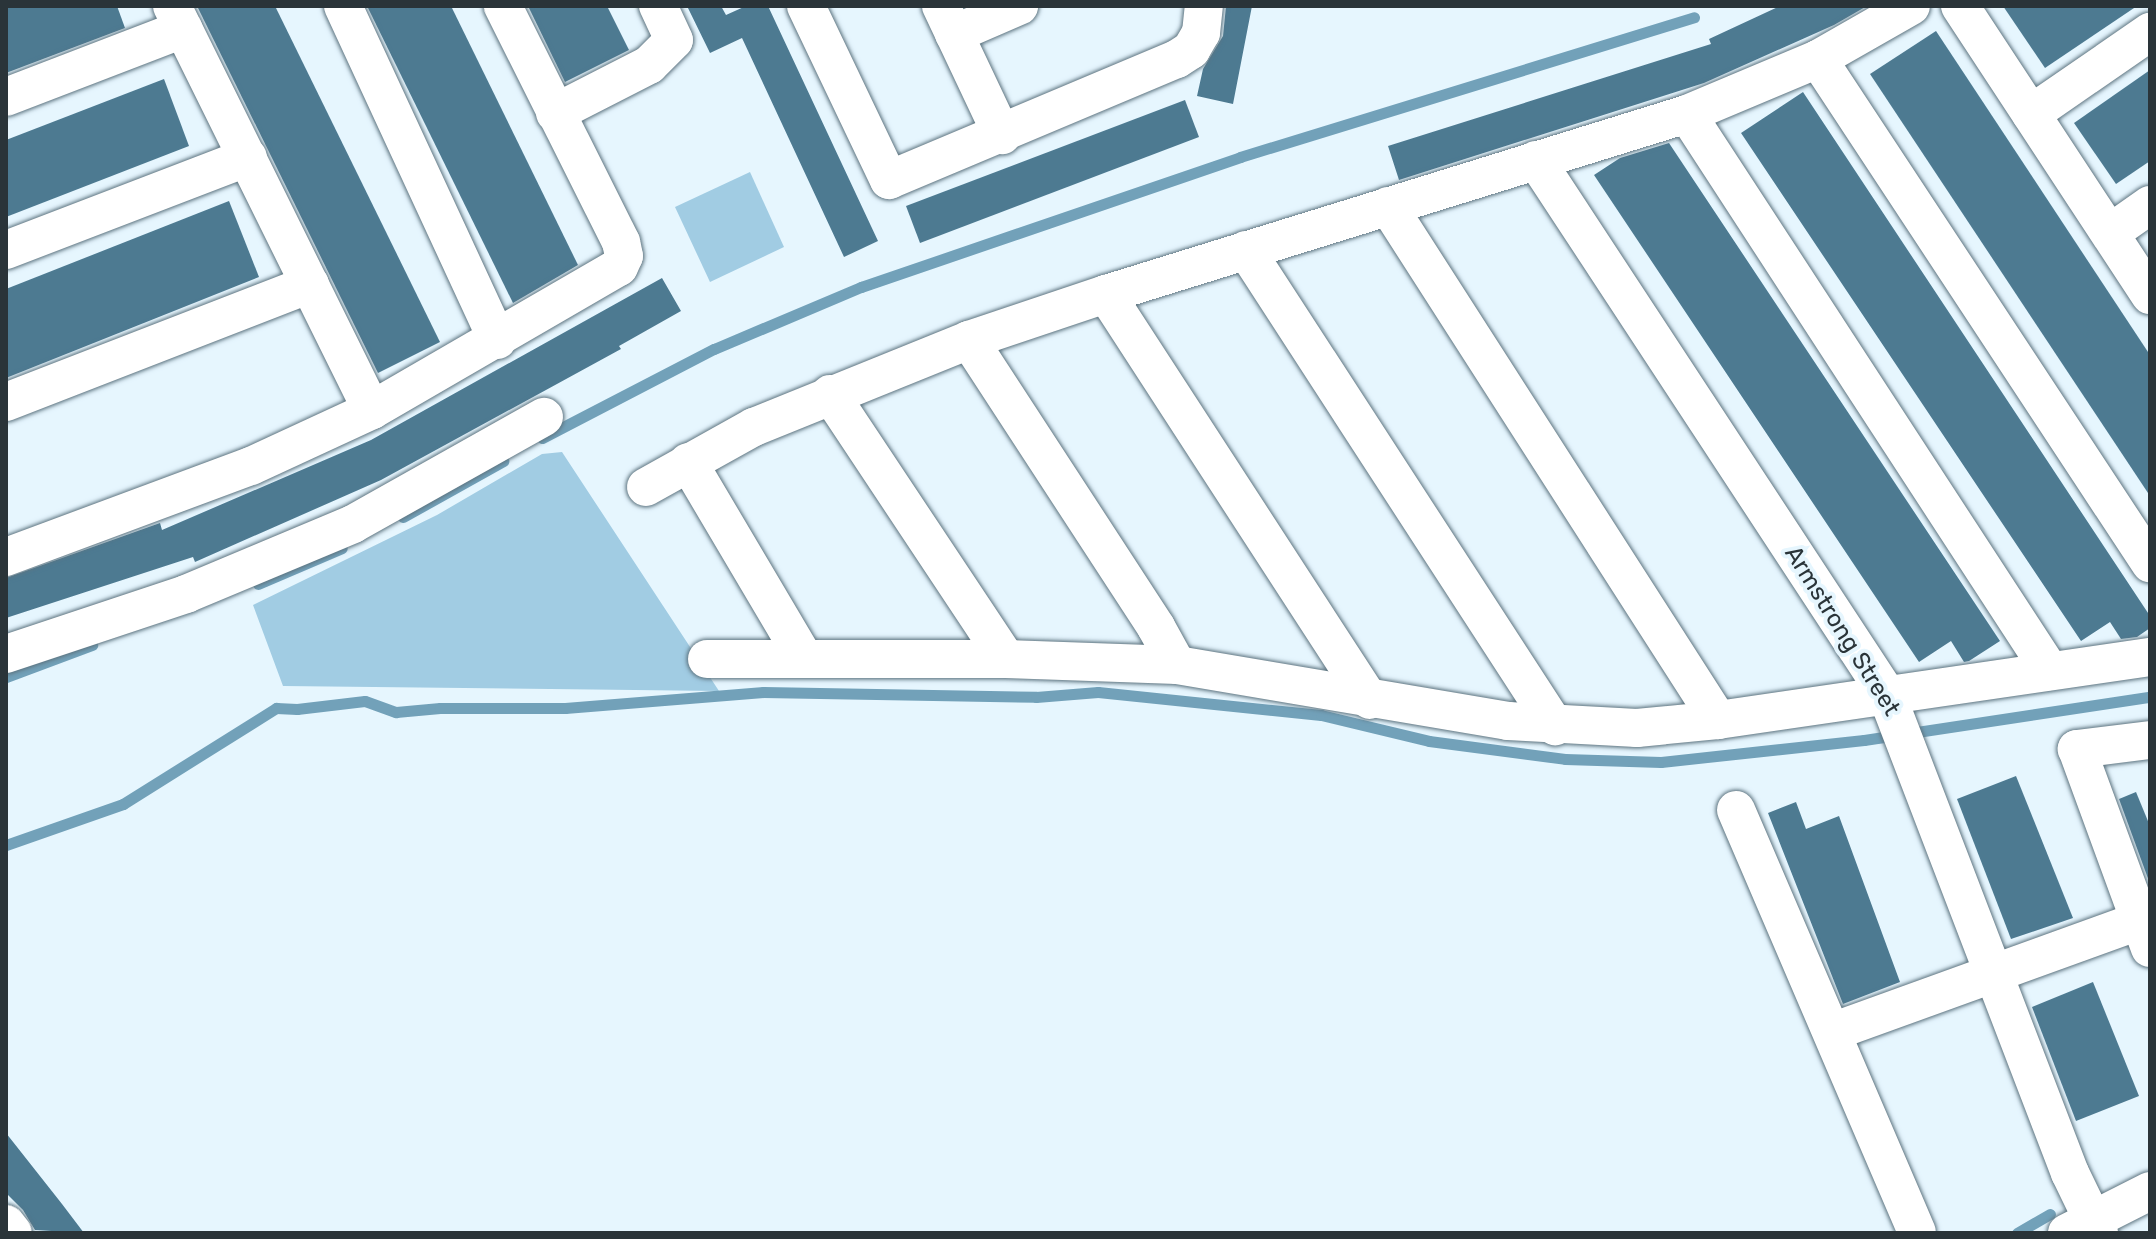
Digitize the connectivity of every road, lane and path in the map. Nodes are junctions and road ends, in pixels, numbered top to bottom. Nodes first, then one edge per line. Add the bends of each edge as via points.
1 (343, 6) edge
2 (503, 6) edge
3 (658, 6) edge
4 (806, 6) edge
5 (1019, 6) edge
6 (1204, 6) edge
7 (1911, 6) edge
8 (1960, 6) edge
9 (178, 18) edge
10 (948, 20) edge
11 (2150, 32) edge
12 (1818, 59) junction
13 (6, 97) edge
14 (555, 113) junction
15 (1687, 114) junction
16 (2031, 114) junction
17 (1002, 135) junction
18 (248, 157) junction
19 (1536, 160) junction
20 (2150, 205) edge
21 (1388, 206) junction
22 (2110, 233) junction
23 (6, 250) edge
24 (1246, 250) junction
25 (310, 284) junction
26 (1106, 294) junction
27 (2150, 295) edge
28 (497, 340) junction
29 (969, 340) junction
30 (830, 394) junction
31 (6, 402) edge
32 (372, 410) junction
33 (544, 417) dead end
34 (688, 462) junction
35 (646, 487) dead end
36 (6, 557) edge
37 (2150, 563) edge
38 (6, 654) edge
39 (2150, 657) edge
40 (804, 658) junction
41 (707, 659) dead end
42 (1006, 659) junction
43 (1177, 665) junction
44 (2050, 671) junction
45 (1370, 700) junction
46 (1891, 704) junction
47 (1718, 720) junction
48 (1555, 726) junction
49 (2150, 740) edge
50 (1736, 810) dead end
51 (2145, 935) edge
52 (1996, 973) junction
53 (1832, 1032) junction
54 (2150, 1191) edge
55 (6, 1224) edge
56 (2086, 1229) edge
57 (1917, 1232) edge
58 (13, 1233) edge

1 - 28 street
2 - 14 street
3 - 14 street via 674,40 649,65
4 - 17 street via 889,180
5 - 10 street
6 - 17 street via 1201,33 1191,50
7 - 12 street
8 - 16 street
9 - 13 street
9 - 18 street
10 - 17 street
11 - 16 street
12 - 15 street
12 - 37 street
14 - 28 street via 624,256 619,267
15 - 19 street
15 - 44 street
16 - 22 street
18 - 23 street
18 - 25 street
19 - 21 street
19 - 46 street, Armstrong Street
20 - 22 street
21 - 24 street
21 - 47 street
22 - 27 street
24 - 26 street
24 - 48 street
25 - 31 street
25 - 32 street
26 - 29 street
26 - 45 street
28 - 32 street
29 - 30 street
29 - 43 street
30 - 34 street
30 - 42 street
32 - 36 street via 251,466
33 - 38 street via 353,524 186,594
34 - 35 street
34 - 40 street
39 - 44 street
40 - 41 street
40 - 42 street
42 - 43 street
43 - 45 street
44 - 46 street
45 - 48 street
46 - 47 street
46 - 52 street, Armstrong Street
47 - 48 street via 1637,728
49 - 51 street via 2077,749
50 - 53 street
51 - 52 street
52 - 53 street
52 - 56 street, Armstrong Street
53 - 57 street
54 - 56 street
55 - 58 street

